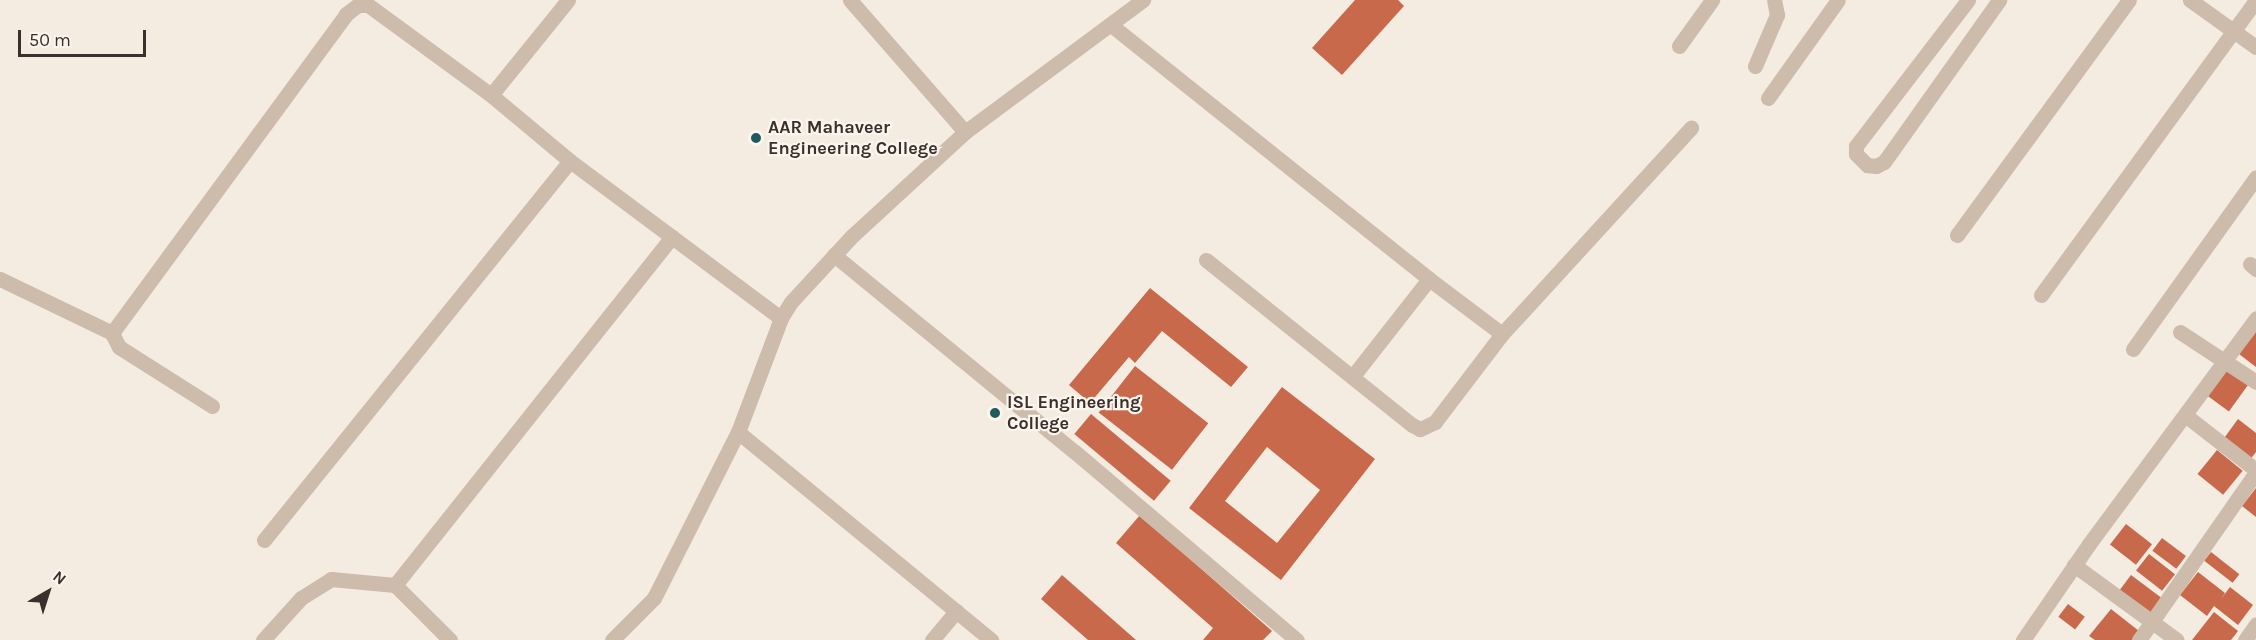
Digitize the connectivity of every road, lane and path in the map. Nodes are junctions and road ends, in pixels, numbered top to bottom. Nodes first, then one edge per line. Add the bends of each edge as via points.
1 (568, 0) edge
2 (850, 0) edge
3 (1143, 0) edge
4 (1712, 0) edge
5 (1774, 0) edge
6 (1838, 0) edge
7 (1968, 0) edge
8 (1999, 0) edge
9 (2129, 0) edge
10 (2190, 0) edge
11 (2256, 0) edge
12 (1111, 25) junction
13 (2234, 31) junction
14 (1679, 46) dead end
15 (2256, 46) edge
16 (1755, 66) dead end
17 (490, 95) junction
18 (1768, 98) dead end
19 (1691, 128) dead end
20 (965, 132) junction
21 (570, 160) junction
22 (2256, 177) edge
23 (1957, 235) dead end
24 (672, 237) junction
25 (834, 255) junction
26 (1206, 260) dead end
27 (0, 279) edge
28 (1429, 279) junction
29 (2041, 296) dead end
30 (781, 318) junction
31 (2256, 318) edge
32 (2180, 332) dead end
33 (112, 333) junction
34 (1502, 334) junction
35 (2133, 349) dead end
36 (2225, 361) junction
37 (1353, 376) junction
38 (2256, 382) edge
39 (212, 406) dead end
40 (2185, 416) junction
41 (738, 432) junction
42 (2256, 471) edge
43 (264, 540) dead end
44 (2074, 565) junction
45 (395, 585) junction
46 (956, 611) junction
47 (2152, 622) junction
48 (2256, 624) edge
49 (263, 640) edge
50 (450, 640) edge
51 (612, 640) edge
52 (932, 640) edge
53 (991, 640) edge
54 (1297, 640) edge
55 (2023, 640) edge
56 (2139, 640) edge
57 (2177, 640) edge
58 (2245, 640) edge

1 - 17 street
2 - 20 street
3 - 12 street
4 - 14 street
5 - 16 street via 1777,15
6 - 18 street
7 - 8 street via 1856,146 1856,154 1867,165 1884,162
9 - 23 street
10 - 13 street
11 - 13 street
12 - 20 street
12 - 28 street
13 - 15 street
13 - 29 street
17 - 21 street
17 - 33 street via 368,5 358,5 346,14
19 - 34 street
20 - 25 street
21 - 24 street
21 - 43 street
22 - 35 street
24 - 30 street
24 - 45 street
25 - 30 street
25 - 54 street
26 - 37 street
27 - 33 street
28 - 34 street
28 - 37 street
30 - 41 street
31 - 36 street
32 - 36 street
33 - 39 street via 119,347
34 - 37 street via 1428,428 1412,425
36 - 38 street
36 - 40 street
40 - 42 street
40 - 44 street
41 - 46 street
41 - 51 street via 654,598
42 - 47 street
44 - 47 street
44 - 55 street
45 - 49 street via 331,579 301,598
45 - 50 street
46 - 52 street
46 - 53 street
47 - 56 street
47 - 57 street
48 - 58 street

